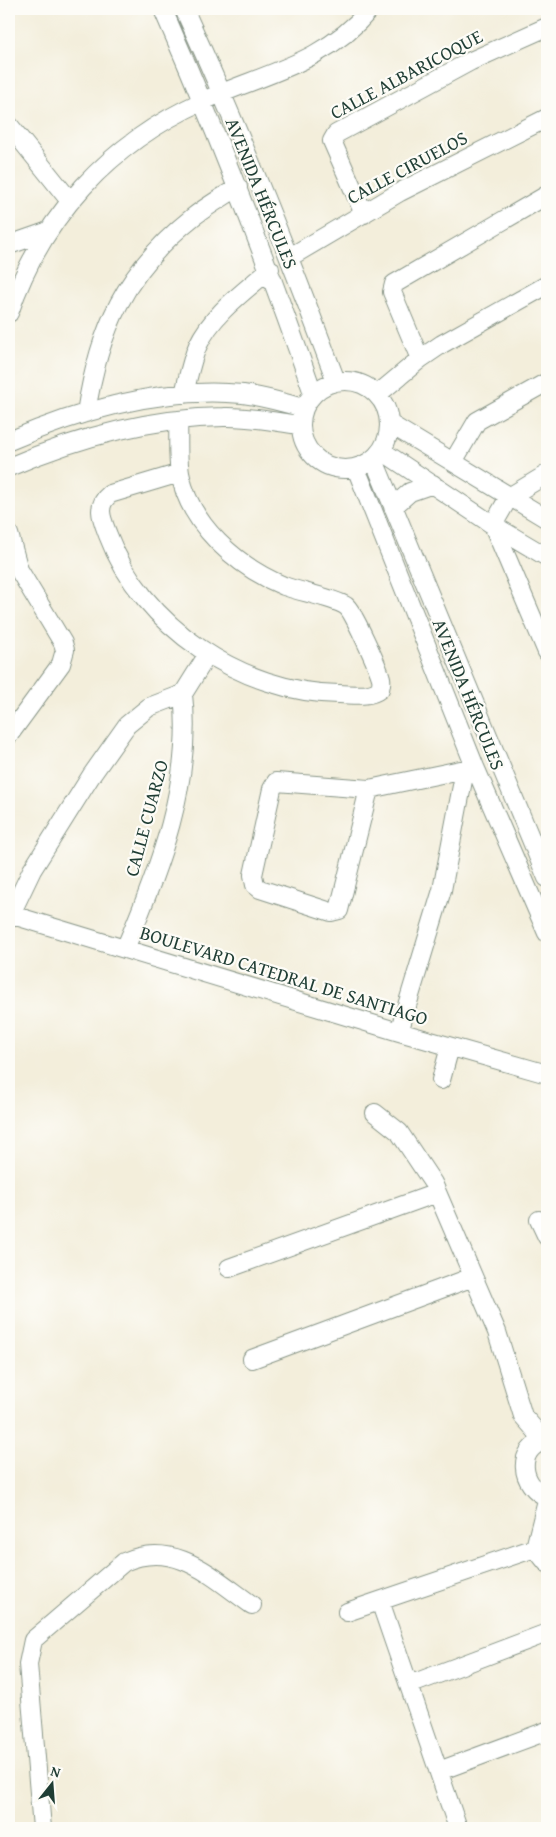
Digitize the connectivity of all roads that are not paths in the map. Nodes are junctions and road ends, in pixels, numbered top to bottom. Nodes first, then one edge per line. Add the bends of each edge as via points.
1 (184, 9) edge
2 (370, 9) edge
3 (164, 12) dead end
4 (547, 27) edge
5 (223, 94) junction
6 (203, 101) junction
7 (547, 118) edge
8 (9, 125) edge
9 (15, 141) edge
10 (238, 187) junction
11 (547, 195) edge
12 (70, 201) junction
13 (364, 214) junction
14 (46, 232) junction
15 (9, 245) edge
16 (290, 257) junction
17 (270, 269) junction
18 (547, 285) edge
19 (9, 312) edge
20 (420, 359) junction
21 (336, 381) junction
22 (547, 382) edge
23 (313, 393) junction
24 (184, 394) junction
25 (378, 394) junction
26 (303, 408) junction
27 (86, 413) junction
28 (178, 420) junction
29 (390, 424) junction
30 (300, 426) junction
31 (9, 441) edge
32 (378, 455) junction
33 (453, 462) junction
34 (9, 467) edge
35 (356, 468) junction
36 (180, 473) junction
37 (547, 474) edge
38 (433, 484) junction
39 (509, 497) junction
40 (393, 506) junction
41 (547, 519) edge
42 (493, 525) junction
43 (9, 534) edge
44 (547, 557) edge
45 (14, 576) edge
46 (547, 652) edge
47 (208, 654) junction
48 (183, 694) junction
49 (9, 735) edge
50 (470, 769) junction
51 (369, 789) junction
52 (541, 846) edge
53 (515, 858) junction
54 (547, 878) edge
55 (9, 915) edge
56 (547, 933) edge
57 (125, 949) junction
58 (398, 1032) junction
59 (450, 1047) junction
60 (547, 1074) edge
61 (441, 1080) dead end
62 (375, 1113) dead end
63 (437, 1193) junction
64 (540, 1220) dead end
65 (547, 1237) edge
66 (229, 1268) dead end
67 (473, 1277) junction
68 (252, 1359) dead end
69 (546, 1440) edge
70 (547, 1498) edge
71 (535, 1548) junction
72 (547, 1563) edge
73 (380, 1601) junction
74 (252, 1605) dead end
75 (347, 1612) dead end
76 (547, 1633) edge
77 (408, 1685) junction
78 (547, 1731) edge
79 (439, 1772) junction
80 (42, 1828) edge
81 (458, 1828) edge

1 - 5 street, AVENIDA HÉRCULES
2 - 5 street via 337,42 306,60
3 - 6 street, AVENIDA HÉRCULES
4 - 13 street, CALLE ALBARICOQUE via 471,61 336,134 332,141
5 - 6 street
5 - 16 street, AVENIDA HÉRCULES
6 - 10 street, AVENIDA HÉRCULES
6 - 12 street via 148,130 124,147
7 - 13 street, CALLE CIRUELOS via 400,192
8 - 9 street
9 - 12 street
10 - 17 street, AVENIDA HÉRCULES
10 - 27 street via 194,216 158,247 129,284 104,334 92,372
11 - 20 street via 394,284 392,292
12 - 14 street
13 - 16 street, CALLE CIRUELOS
14 - 15 street
14 - 19 street
16 - 21 street, AVENIDA HÉRCULES
17 - 23 street, AVENIDA HÉRCULES
17 - 24 street via 221,312 208,328 192,362
18 - 20 street
20 - 25 street
21 - 23 street
21 - 25 street via 359,382
22 - 33 street via 477,421
23 - 26 street
24 - 26 street via 241,394
24 - 27 street via 145,399
25 - 29 street via 387,408
26 - 30 street
27 - 31 street
28 - 30 street via 237,417
28 - 34 street via 56,447
28 - 36 street
29 - 32 street via 387,441
29 - 33 street
30 - 35 street via 305,445 318,460 336,469
32 - 35 street
32 - 38 street
32 - 40 street, AVENIDA HÉRCULES
33 - 39 street
35 - 50 street, AVENIDA HÉRCULES
36 - 47 street via 110,494 103,500 100,514 111,544 135,586 167,624
36 - 47 street via 188,498 207,529 238,560 266,578 339,603 350,610 381,683 380,689 367,694 313,694 267,682
37 - 39 street
38 - 40 street via 410,492
38 - 42 street
39 - 41 street
39 - 42 street
40 - 52 street, AVENIDA HÉRCULES
42 - 44 street
42 - 46 street
43 - 45 street
45 - 49 street via 65,650 61,664
47 - 48 street
48 - 55 street via 149,707 127,725 90,776
48 - 57 street, CALLE CUARZO via 186,742 171,823
50 - 51 street
50 - 53 street, AVENIDA HÉRCULES
50 - 58 street via 442,890
51 - 51 street via 276,782 253,875 255,885 331,912 339,910
52 - 53 street
52 - 54 street, AVENIDA HÉRCULES
53 - 56 street, AVENIDA HÉRCULES
55 - 57 street, BOULEVARD CATEDRAL DE SANTIAGO
57 - 58 street, BOULEVARD CATEDRAL DE SANTIAGO
58 - 59 street, BOULEVARD CATEDRAL DE SANTIAGO
59 - 60 street, BOULEVARD CATEDRAL DE SANTIAGO
59 - 61 street
62 - 63 street via 400,1132
63 - 66 street
63 - 67 street
64 - 65 street
67 - 68 street
67 - 69 street via 496,1332 523,1416
69 - 70 street via 530,1451 524,1468 531,1486
70 - 71 street
71 - 72 street
71 - 73 street
73 - 75 street
73 - 77 street
74 - 80 street via 194,1564 156,1553 139,1555 124,1562 33,1640 28,1664
76 - 77 street
77 - 79 street
78 - 79 street
79 - 81 street

